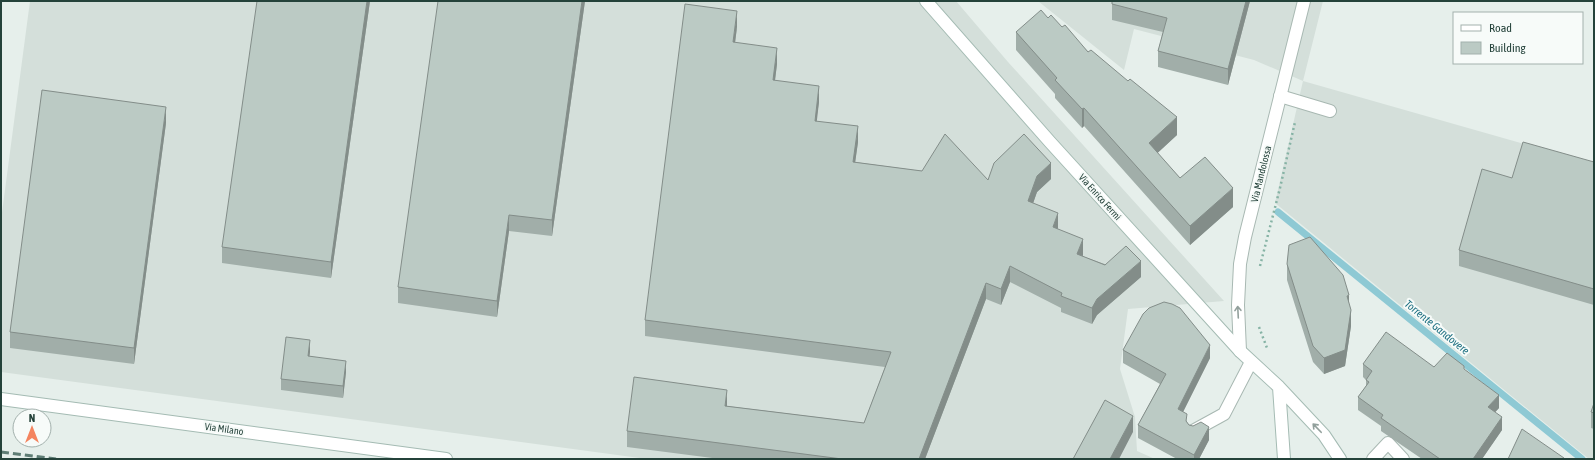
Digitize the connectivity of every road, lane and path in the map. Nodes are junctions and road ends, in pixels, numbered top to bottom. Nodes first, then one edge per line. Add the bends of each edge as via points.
1 (926, 1) edge
2 (1304, 1) edge
3 (1280, 96) junction
4 (1299, 102) junction
5 (1330, 110) dead end
6 (1260, 270) dead end
7 (1258, 321) dead end
8 (1240, 351) junction
9 (1270, 352) dead end
10 (1251, 362) junction
11 (1279, 387) junction
12 (1, 399) edge
13 (1193, 431) edge
14 (446, 459) edge
15 (1284, 459) edge
16 (1340, 459) edge
17 (1373, 459) edge
18 (1403, 459) edge

1 - 8 main road, Via Enrico Fermi
2 - 3 main road, Via Mandolossa
3 - 4 main road
8 -> 3 main road, Via Mandolossa via 1240,264
4 - 5 main road
4 - 6 path
7 - 9 path
8 - 10 main road, Via Enrico Fermi
10 - 11 main road, Via Enrico Fermi
10 - 13 main road via 1224,414
11 - 15 main road
16 -> 11 main road, Via Enrico Fermi via 1324,435
12 - 14 main road, Via Milano
17 - 18 main road via 1388,443

